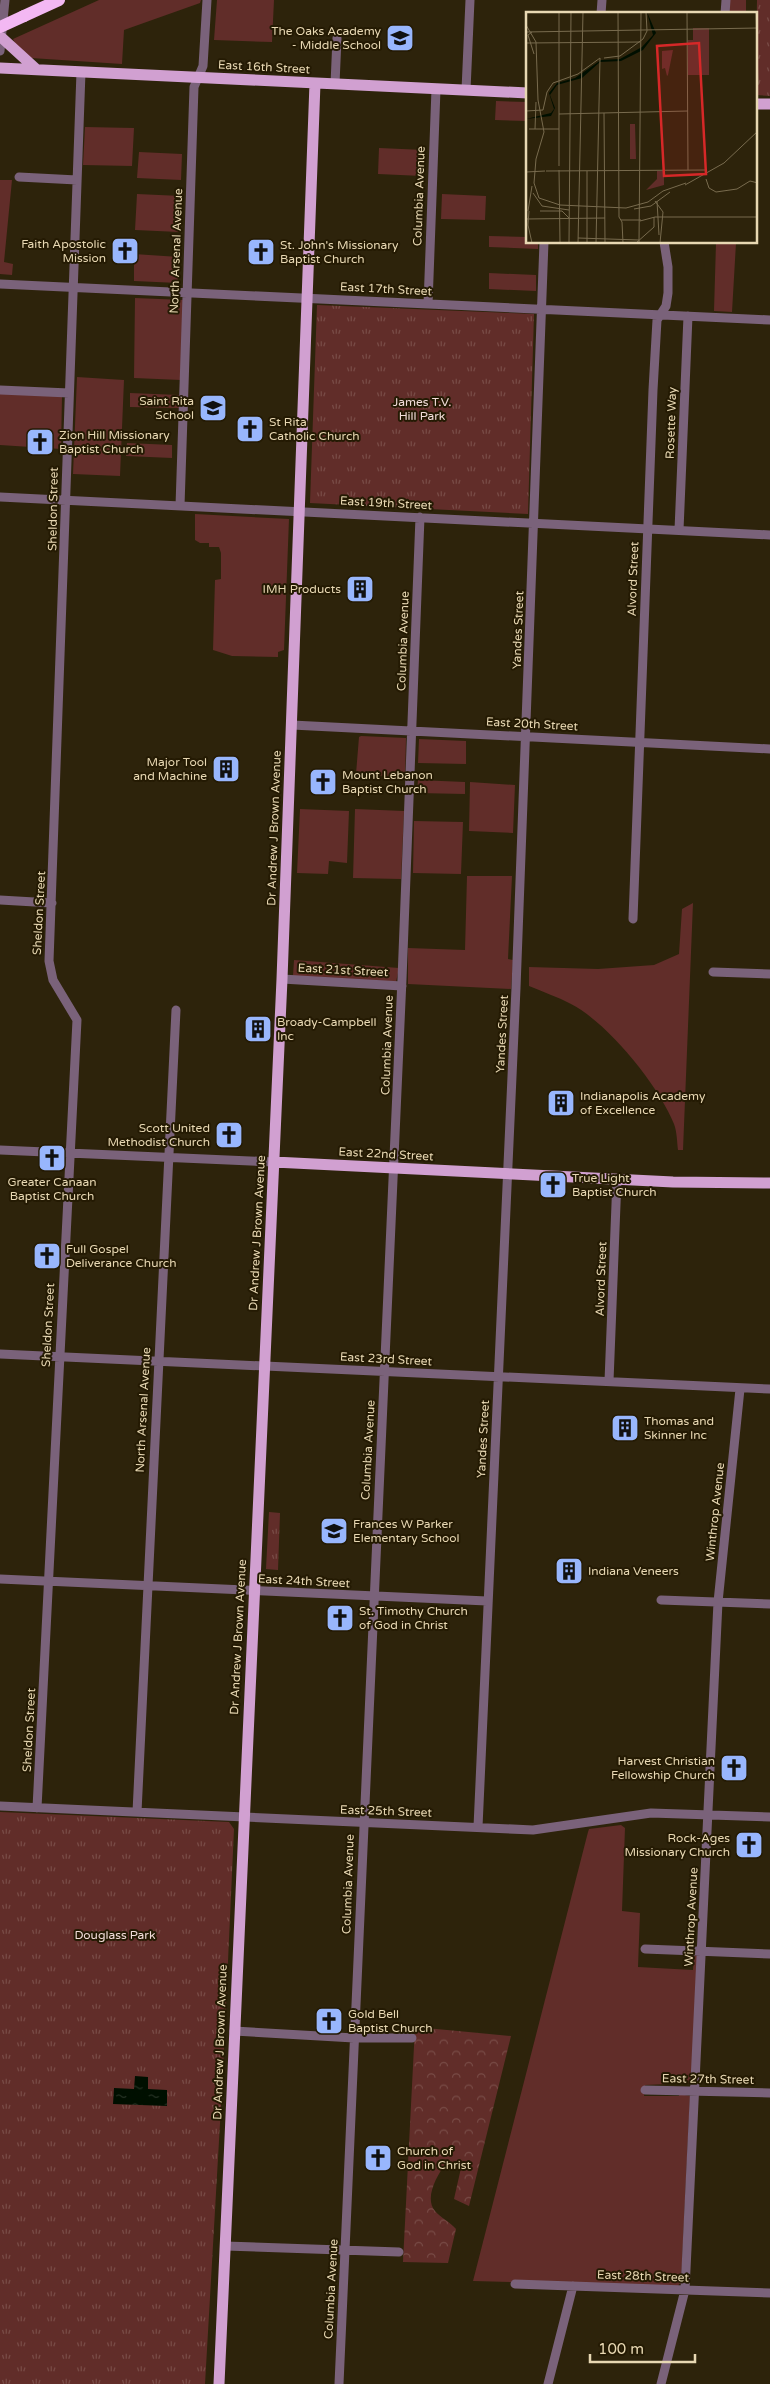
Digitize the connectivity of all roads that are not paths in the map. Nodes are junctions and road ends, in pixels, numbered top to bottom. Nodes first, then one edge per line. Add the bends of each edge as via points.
1 (5, 0) edge
2 (59, 0) edge
3 (207, 0) edge
4 (470, 0) edge
5 (1, 32) edge
6 (337, 38) dead end
7 (0, 51) edge
8 (0, 68) edge
9 (36, 69) junction
10 (81, 72) junction
11 (199, 77) junction
12 (316, 83) junction
13 (334, 84) junction
14 (436, 89) junction
15 (466, 90) junction
16 (526, 93) edge
17 (19, 177) dead end
18 (77, 180) junction
19 (544, 244) edge
20 (664, 244) edge
21 (0, 284) edge
22 (73, 287) junction
23 (187, 292) junction
24 (307, 298) junction
25 (428, 304) junction
26 (542, 309) junction
27 (660, 315) junction
28 (688, 316) junction
29 (770, 320) edge
30 (0, 390) edge
31 (69, 393) junction
32 (0, 497) edge
33 (66, 500) junction
34 (180, 506) junction
35 (300, 512) junction
36 (420, 517) junction
37 (534, 522) junction
38 (648, 528) junction
39 (679, 530) junction
40 (770, 535) edge
41 (292, 725) junction
42 (413, 731) junction
43 (526, 736) junction
44 (640, 742) junction
45 (770, 749) edge
46 (0, 900) edge
47 (52, 903) junction
48 (633, 919) dead end
49 (713, 972) dead end
50 (770, 974) edge
51 (282, 979) junction
52 (402, 986) junction
53 (176, 1010) dead end
54 (0, 1150) edge
55 (70, 1153) junction
56 (169, 1158) junction
57 (274, 1162) junction
58 (394, 1168) junction
59 (508, 1173) junction
60 (617, 1179) junction
61 (770, 1183) edge
62 (0, 1354) edge
63 (59, 1357) junction
64 (158, 1361) junction
65 (264, 1366) junction
66 (385, 1372) junction
67 (498, 1377) junction
68 (609, 1381) junction
69 (740, 1389) junction
70 (770, 1389) edge
71 (0, 1580) edge
72 (49, 1582) junction
73 (147, 1586) junction
74 (254, 1591) junction
75 (374, 1596) junction
76 (661, 1600) dead end
77 (487, 1601) junction
78 (718, 1602) junction
79 (770, 1604) edge
80 (0, 1806) edge
81 (37, 1808) junction
82 (137, 1812) junction
83 (708, 1815) junction
84 (770, 1816) edge
85 (243, 1818) junction
86 (363, 1823) junction
87 (478, 1827) junction
88 (645, 1949) dead end
89 (702, 1952) junction
90 (770, 1954) edge
91 (234, 2031) junction
92 (354, 2038) junction
93 (412, 2038) dead end
94 (645, 2090) dead end
95 (695, 2090) junction
96 (770, 2092) edge
97 (225, 2246) junction
98 (345, 2251) junction
99 (399, 2252) dead end
100 (515, 2284) dead end
101 (573, 2286) junction
102 (685, 2290) junction
103 (770, 2293) edge
104 (219, 2384) edge
105 (340, 2384) edge
106 (548, 2384) edge
107 (661, 2384) edge

1 - 5 street
2 - 5 highway, bridge via 24,16
3 - 11 street, North Arsenal Avenue via 203,66
4 - 15 street
5 - 7 street
5 - 9 main road
6 - 13 street
8 - 9 main road, East 16th Street
9 - 10 main road, East 16th Street
10 - 11 main road, East 16th Street
10 - 18 street, Sheldon Street
11 - 12 main road, East 16th Street
11 - 23 street, North Arsenal Avenue via 194,87
12 - 13 main road, East 16th Street
12 - 24 main road, Dr Andrew J Brown Avenue
13 - 14 main road, East 16th Street
14 - 15 main road, East 16th Street
14 - 25 street, Columbia Avenue
15 - 16 main road, East 16th Street
17 - 18 street
18 - 22 street, Sheldon Street
19 - 26 street, Yandes Street
20 - 27 street, Alvord Street via 668,293 666,306
21 - 22 street, East 17th Street
22 - 23 street, East 17th Street
22 - 31 street, Sheldon Street
23 - 24 street, East 17th Street
23 - 34 street, North Arsenal Avenue
24 - 25 street, East 17th Street
24 - 35 main road, Dr Andrew J Brown Avenue
25 - 26 street, East 17th Street
26 - 27 street, East 17th Street
26 - 37 street, Yandes Street
27 - 28 street, East 17th Street
27 - 38 street, Alvord Street via 653,382
28 - 29 street, East 17th Street
28 - 39 street, Rosette Way
30 - 31 street
31 - 33 street, Sheldon Street
32 - 33 street, East 19th Street
33 - 34 street, East 19th Street
33 - 47 street, Sheldon Street
34 - 35 street, East 19th Street
35 - 36 street, East 19th Street
35 - 41 main road, Dr Andrew J Brown Avenue
36 - 37 street, East 19th Street
36 - 42 street, Columbia Avenue
37 - 38 street, East 19th Street
37 - 43 street, Yandes Street
38 - 39 street, East 19th Street
38 - 44 street, Alvord Street
39 - 40 street, East 19th Street
41 - 42 street, East 20th Street
41 - 51 main road, Dr Andrew J Brown Avenue
42 - 43 street, East 20th Street
42 - 52 street, Columbia Avenue
43 - 44 street, East 20th Street
43 - 59 street, Yandes Street
44 - 45 street, East 20th Street
44 - 48 street, Alvord Street
46 - 47 street
47 - 55 street, Sheldon Street via 50,972 77,1020
49 - 50 street
51 - 52 street, East 21st Street
51 - 57 main road, Dr Andrew J Brown Avenue
52 - 58 street, Columbia Avenue
53 - 56 street, North Arsenal Avenue
54 - 55 street, East 22nd Street
55 - 56 street, East 22nd Street
55 - 63 street, Sheldon Street
56 - 57 street, East 22nd Street
56 - 64 street, North Arsenal Avenue
57 - 58 main road, East 22nd Street
57 - 65 main road, Dr Andrew J Brown Avenue
58 - 59 main road, East 22nd Street
58 - 66 street, Columbia Avenue
59 - 60 main road, East 22nd Street
59 - 67 street, Yandes Street
60 - 61 main road, East 22nd Street
60 - 68 street, Alvord Street
62 - 63 street, East 23rd Street
63 - 64 street, East 23rd Street
63 - 72 street, Sheldon Street
64 - 65 street, East 23rd Street
64 - 73 street, North Arsenal Avenue
65 - 66 street, East 23rd Street
65 - 74 main road, Dr Andrew J Brown Avenue
66 - 67 street, East 23rd Street
66 - 75 street, Columbia Avenue
67 - 68 street, East 23rd Street
67 - 77 street, Yandes Street
68 - 69 street, East 23rd Street
69 - 70 street, East 23rd Street
69 - 78 street, Winthrop Avenue
71 - 72 street, East 24th Street
72 - 73 street, East 24th Street
72 - 81 street, Sheldon Street
73 - 74 street, East 24th Street
73 - 82 street, North Arsenal Avenue
74 - 75 street, East 24th Street
74 - 85 main road, Dr Andrew J Brown Avenue
75 - 77 street, East 24th Street
75 - 86 street, Columbia Avenue
76 - 78 street
77 - 87 street, Yandes Street
78 - 79 street
78 - 83 street, Winthrop Avenue
80 - 81 street, East 25th Street
81 - 82 street, East 25th Street
82 - 85 street, East 25th Street
83 - 84 street, East 25th Street
83 - 87 street, East 25th Street via 648,1813 541,1829
83 - 89 street, Winthrop Avenue
85 - 86 street, East 25th Street
85 - 91 main road, Dr Andrew J Brown Avenue
86 - 87 street, East 25th Street
86 - 92 street, Columbia Avenue
88 - 89 street
89 - 90 street
89 - 95 street, Winthrop Avenue
91 - 92 street
91 - 97 main road, Dr Andrew J Brown Avenue
92 - 93 street
92 - 98 street, Columbia Avenue
94 - 95 street, East 27th Street
95 - 96 street, East 27th Street
95 - 102 street, Winthrop Avenue
97 - 98 street
97 - 104 main road, Dr Andrew J Brown Avenue
98 - 99 street
98 - 105 street, Columbia Avenue
100 - 101 street, East 28th Street
101 - 102 street, East 28th Street
101 - 106 street
102 - 103 street, East 28th Street
102 - 107 street, Winthrop Avenue

